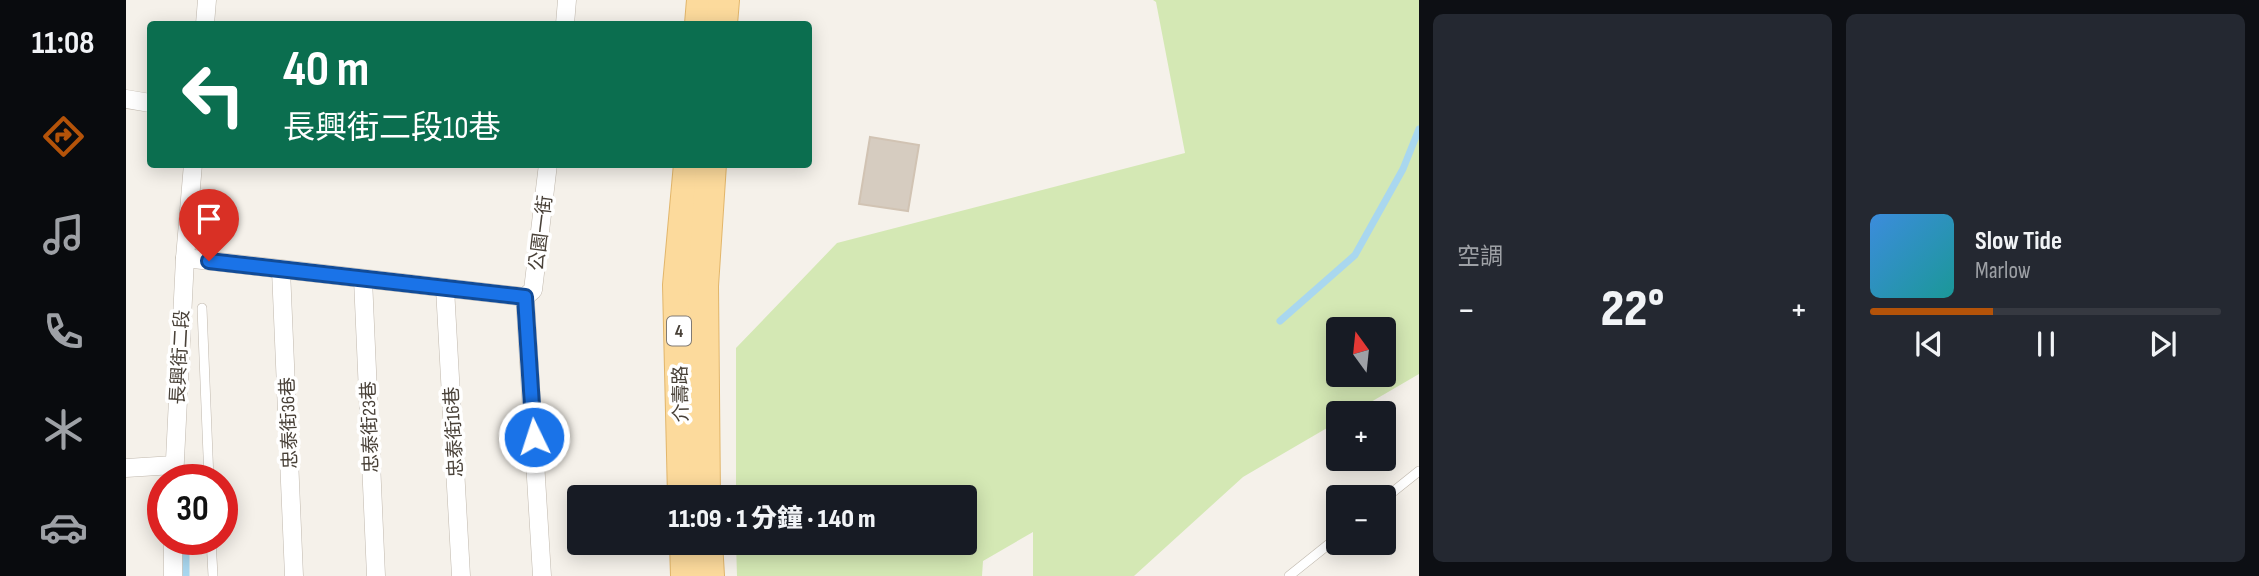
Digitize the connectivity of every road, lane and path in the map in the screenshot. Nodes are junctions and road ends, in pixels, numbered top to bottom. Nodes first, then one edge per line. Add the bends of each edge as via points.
1 (207, 0) edge
2 (567, 0) edge
3 (702, 0) edge
4 (724, 0) edge
5 (205, 21) edge
6 (565, 21) edge
7 (700, 21) edge
8 (722, 21) edge
9 (126, 99) edge
10 (147, 102) edge
11 (193, 168) edge
12 (548, 168) edge
13 (689, 168) edge
14 (711, 168) edge
15 (185, 258) junction
16 (281, 270) junction
17 (363, 279) junction
18 (445, 288) junction
19 (525, 297) junction
20 (202, 308) dead end
21 (174, 464) edge
22 (208, 464) edge
23 (126, 468) edge
24 (147, 470) edge
25 (1419, 471) edge
26 (683, 485) edge
27 (705, 485) edge
28 (1396, 489) edge
29 (1326, 546) edge
30 (173, 555) edge
31 (212, 555) edge
32 (685, 555) edge
33 (708, 555) edge
34 (173, 576) edge
35 (213, 576) edge
36 (294, 576) edge
37 (376, 576) edge
38 (461, 576) edge
39 (542, 576) edge
40 (686, 576) edge
41 (709, 576) edge
42 (1289, 576) edge

1 - 5 street
2 - 6 street
3 - 7 main road
4 - 8 main road
9 - 10 street
11 - 15 street, 長興街二段
12 - 19 street, 公園一街 via 533,290
13 - 26 main road, 介壽路 / 4 via 678,285
14 - 27 main road, 介壽路 / 4 via 703,286
15 - 16 street
15 - 21 street, 長興街二段
16 - 17 street
16 - 36 street, 忠泰街36巷
17 - 18 street
17 - 37 street, 忠泰街23巷
18 - 19 street
18 - 38 street, 忠泰街16巷
19 - 39 street
20 - 22 lane
23 - 24 street
25 - 28 lane
29 - 42 lane
30 - 34 street
31 - 35 lane
32 - 40 main road
33 - 41 main road

